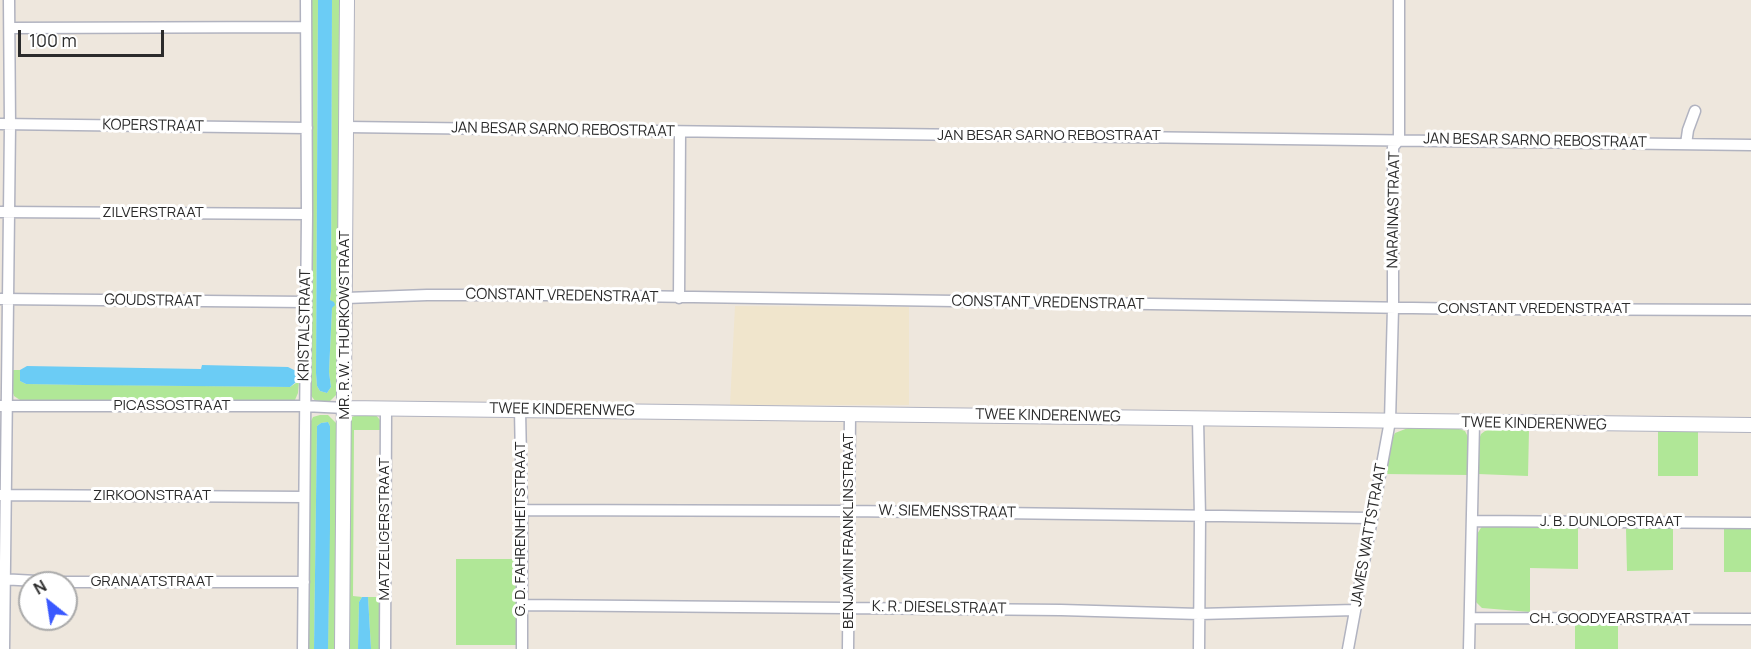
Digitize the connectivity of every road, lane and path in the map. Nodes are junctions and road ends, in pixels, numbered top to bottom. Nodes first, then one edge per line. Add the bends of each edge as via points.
1 (9, 0) edge
2 (306, 0) edge
3 (346, 0) edge
4 (1399, 0) edge
5 (306, 27) junction
6 (10, 28) junction
7 (1695, 111) dead end
8 (5, 124) edge
9 (346, 127) junction
10 (307, 128) junction
11 (680, 132) junction
12 (1399, 140) junction
13 (1686, 144) junction
14 (1751, 145) edge
15 (4, 212) edge
16 (307, 214) junction
17 (346, 298) junction
18 (680, 298) junction
19 (4, 299) edge
20 (306, 302) junction
21 (1393, 308) junction
22 (1751, 310) edge
23 (3, 406) edge
24 (304, 406) junction
25 (345, 408) junction
26 (386, 409) junction
27 (520, 410) junction
28 (850, 414) junction
29 (1198, 419) junction
30 (1390, 421) junction
31 (1474, 423) junction
32 (1751, 425) edge
33 (3, 495) edge
34 (304, 498) junction
35 (522, 510) junction
36 (849, 511) junction
37 (1200, 517) junction
38 (1371, 518) junction
39 (1472, 521) junction
40 (1751, 523) edge
41 (2, 579) edge
42 (304, 582) junction
43 (522, 605) junction
44 (848, 608) junction
45 (1355, 610) junction
46 (1199, 614) junction
47 (1470, 618) junction
48 (1751, 620) edge
49 (4, 649) edge
50 (303, 649) edge
51 (342, 649) edge
52 (384, 649) edge
53 (522, 649) edge
54 (848, 649) edge
55 (1198, 649) edge
56 (1348, 649) edge
57 (1469, 649) edge

1 - 6 street
2 - 5 street, KRISTALSTRAAT
3 - 9 street, MR. R.W. THURKOWSTRAAT
4 - 12 street, NARAINASTRAAT
5 - 6 street
5 - 10 street, KRISTALSTRAAT
6 - 8 street
7 - 13 street
8 - 10 street, KOPERSTRAAT
8 - 15 street
9 - 11 street, JAN BESAR SARNO REBOSTRAAT
9 - 17 street, MR. R.W. THURKOWSTRAAT
10 - 16 street, KRISTALSTRAAT
11 - 12 street, JAN BESAR SARNO REBOSTRAAT
11 - 18 street
12 - 13 street, JAN BESAR SARNO REBOSTRAAT
12 - 21 street, NARAINASTRAAT via 1393,147
13 - 14 street, JAN BESAR SARNO REBOSTRAAT
15 - 16 street, ZILVERSTRAAT
15 - 19 street
16 - 20 street, KRISTALSTRAAT
17 - 18 street, CONSTANT VREDENSTRAAT
17 - 25 street, MR. R.W. THURKOWSTRAAT
18 - 21 street, CONSTANT VREDENSTRAAT
19 - 20 street, GOUDSTRAAT
19 - 23 street
20 - 24 street, KRISTALSTRAAT
21 - 22 street, CONSTANT VREDENSTRAAT
21 - 30 street, NARAINASTRAAT
23 - 24 street, PICASSOSTRAAT
23 - 33 street
24 - 25 street, PICASSOSTRAAT
24 - 34 street, KRISTALSTRAAT
25 - 26 street, TWEE KINDERENWEG
25 - 51 street, MR. R.W. THURKOWSTRAAT
26 - 27 street, TWEE KINDERENWEG
26 - 52 street, MATZELIGERSTRAAT
27 - 28 street, TWEE KINDERENWEG
27 - 35 street, G. D. FAHRENHEITSTRAAT
28 - 29 street, TWEE KINDERENWEG
28 - 36 street, BENJAMIN FRANKLINSTRAAT
29 - 30 street, TWEE KINDERENWEG
29 - 37 street
30 - 31 street, TWEE KINDERENWEG
30 - 38 street, JAMES WATTSTRAAT
31 - 32 street, TWEE KINDERENWEG
31 - 39 street
33 - 34 street, ZIRKOONSTRAAT
33 - 41 street
34 - 42 street, KRISTALSTRAAT
35 - 36 street, W. SIEMENSSTRAAT
35 - 43 street, G. D. FAHRENHEITSTRAAT
36 - 37 street, W. SIEMENSSTRAAT
36 - 44 street, BENJAMIN FRANKLINSTRAAT
37 - 38 street, W. SIEMENSSTRAAT
37 - 46 street
38 - 45 street, JAMES WATTSTRAAT
39 - 40 street, J. B. DUNLOPSTRAAT
39 - 47 street
41 - 42 street, GRANAATSTRAAT
41 - 49 street
42 - 50 street, KRISTALSTRAAT
43 - 44 street, K. R. DIESELSTRAAT
43 - 53 street, G. D. FAHRENHEITSTRAAT
44 - 46 street, K. R. DIESELSTRAAT
44 - 54 street, BENJAMIN FRANKLINSTRAAT
45 - 46 street, K. R. DIESELSTRAAT
45 - 56 street, JAMES WATTSTRAAT
46 - 55 street
47 - 48 street, CH. GOODYEARSTRAAT
47 - 57 street

